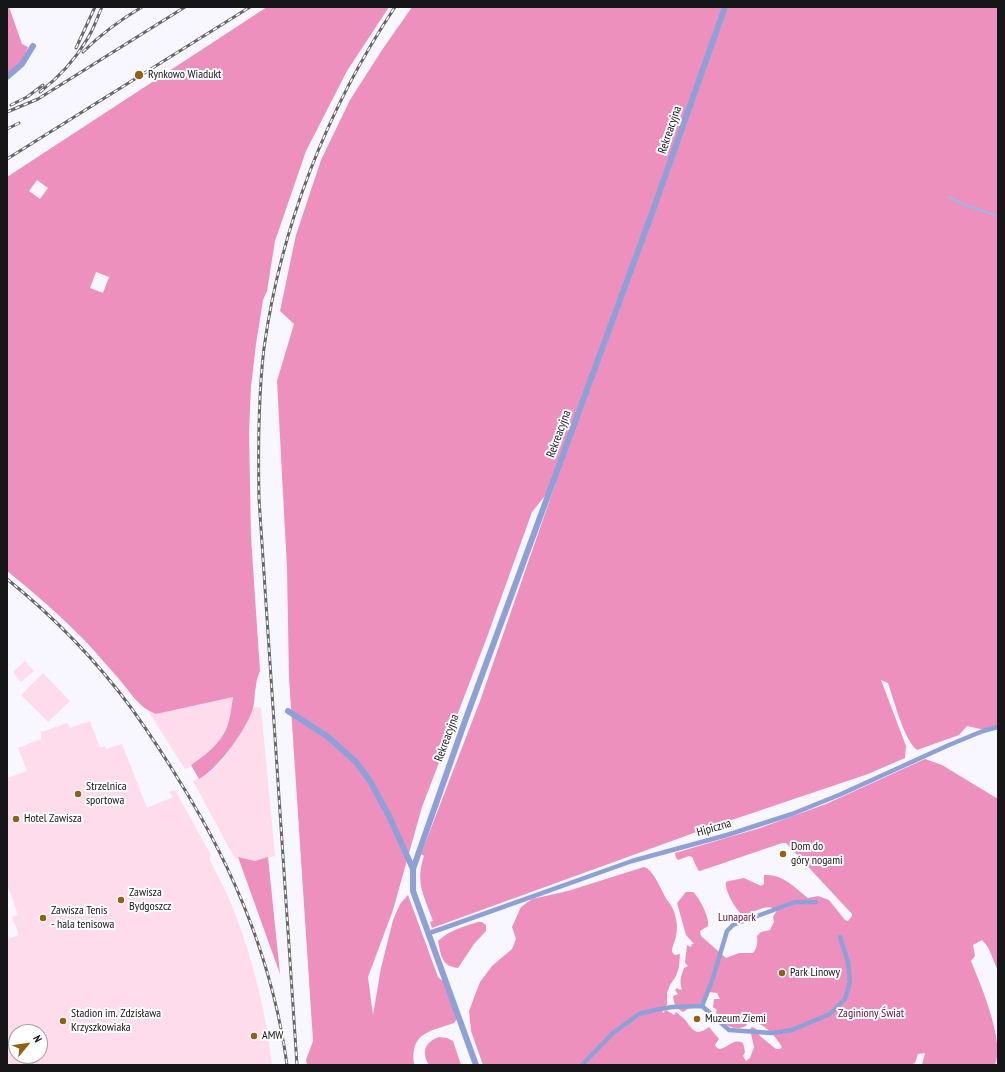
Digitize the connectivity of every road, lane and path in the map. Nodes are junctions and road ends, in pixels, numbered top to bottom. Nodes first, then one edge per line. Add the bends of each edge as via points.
1 (725, 7) edge
2 (33, 46) dead end
3 (7, 77) edge
4 (288, 711) dead end
5 (998, 727) edge
6 (413, 869) junction
7 (816, 902) dead end
8 (429, 933) junction
9 (840, 937) dead end
10 (702, 1006) junction
11 (476, 1065) edge
12 (582, 1065) edge

1 - 6 street, Rekreacyjna
2 - 3 street via 22,64
4 - 6 street, Rekreacyjna via 327,736 356,762 370,781 389,816
5 - 8 street, Hipiczna via 949,745 792,814 632,861
6 - 8 street, Rekreacyjna via 413,891
7 - 10 street via 795,902 733,925 727,931
8 - 11 street, Rekreacyjna
9 - 10 street via 848,962 850,982 845,999 830,1014 792,1030 772,1033 730,1030
10 - 12 street via 672,1007 639,1014 613,1033

